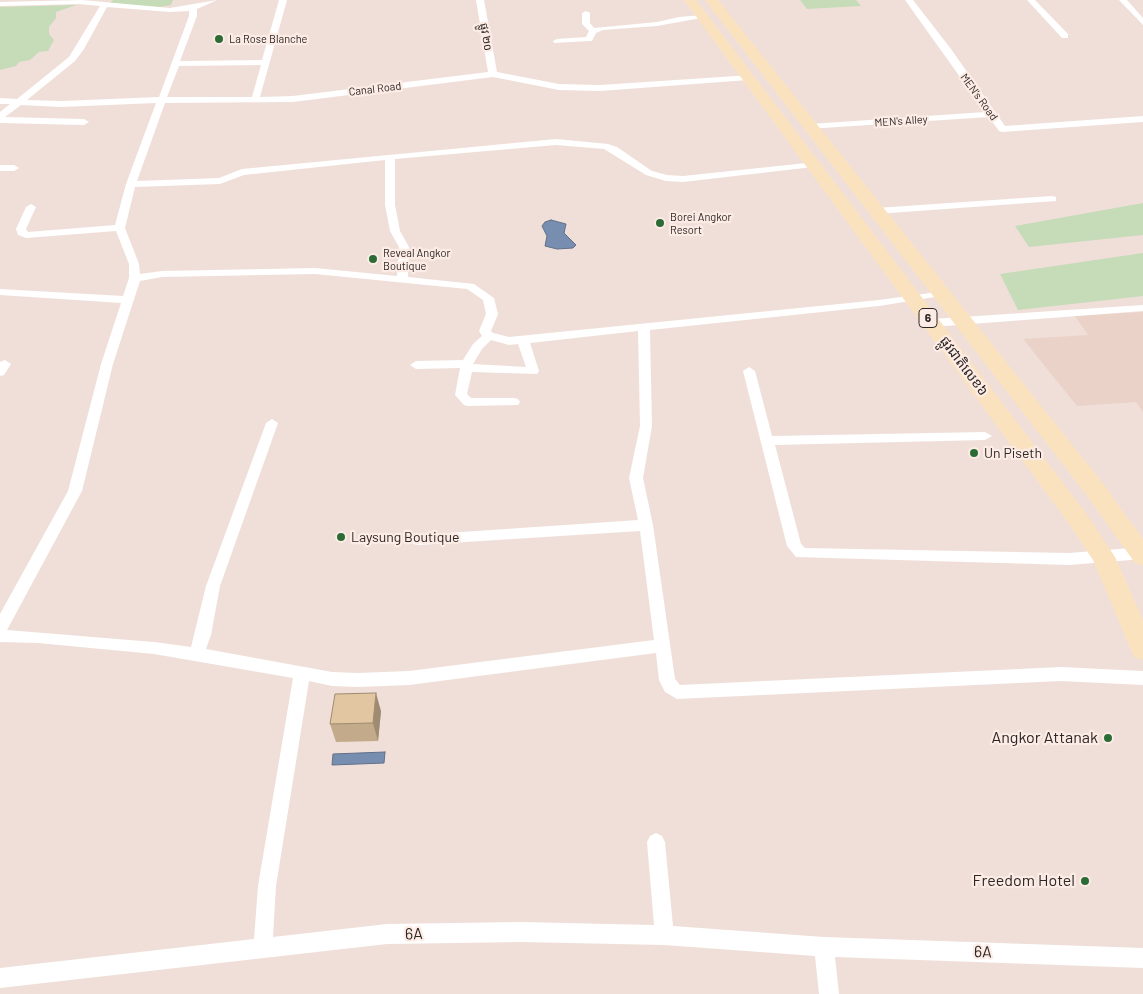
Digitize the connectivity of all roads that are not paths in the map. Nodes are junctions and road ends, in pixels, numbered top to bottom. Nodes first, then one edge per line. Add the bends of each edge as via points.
1 (213, 0) edge
2 (283, 0) edge
3 (480, 0) edge
4 (690, 0) edge
5 (909, 0) edge
6 (1031, 0) edge
7 (1123, 0) edge
8 (0, 4) edge
9 (105, 4) junction
10 (193, 8) junction
11 (707, 8) edge
12 (586, 13) dead end
13 (1143, 23) edge
14 (593, 31) junction
15 (1065, 36) dead end
16 (557, 41) dead end
17 (264, 62) junction
18 (176, 64) junction
19 (493, 74) junction
20 (748, 77) junction
21 (162, 100) junction
22 (255, 100) junction
23 (0, 101) edge
24 (18, 103) junction
25 (991, 114) junction
26 (0, 118) edge
27 (1143, 119) edge
28 (84, 122) dead end
29 (811, 127) junction
30 (390, 156) junction
31 (813, 164) junction
32 (0, 168) edge
33 (14, 168) dead end
34 (131, 184) junction
35 (1052, 199) dead end
36 (31, 207) dead end
37 (876, 211) junction
38 (120, 228) junction
39 (135, 278) junction
40 (402, 280) junction
41 (0, 292) edge
42 (941, 294) junction
43 (914, 299) junction
44 (128, 300) junction
45 (1143, 308) edge
46 (962, 319) junction
47 (932, 323) junction
48 (644, 329) junction
49 (489, 336) junction
50 (523, 340) junction
51 (416, 365) dead end
52 (466, 366) junction
53 (749, 371) dead end
54 (514, 402) dead end
55 (272, 423) dead end
56 (986, 436) dead end
57 (767, 441) junction
58 (646, 525) junction
59 (418, 540) dead end
60 (1142, 554) edge
61 (1103, 557) junction
62 (0, 628) edge
63 (0, 636) edge
64 (661, 646) junction
65 (1143, 649) edge
66 (196, 654) junction
67 (302, 673) junction
68 (1143, 678) edge
69 (656, 842) dead end
70 (664, 935) junction
71 (824, 947) junction
72 (263, 948) junction
73 (1143, 958) edge
74 (3, 978) edge
75 (829, 994) edge

1 - 10 street
2 - 17 street
3 - 19 street, ផ្លូវ ២០
4 - 11 main road, ផ្លូវជាតិលេខ៦ / 6
5 - 25 street, MEN's Road
6 - 15 street
7 - 13 street
8 - 9 street
9 - 10 street via 170,10
9 - 24 street via 72,59
10 - 18 street
11 - 14 street via 657,24
11 - 20 main road, ផ្លូវជាតិលេខ៦ / 6
11 - 29 main road, ផ្លូវជាតិលេខ៦ / 6
12 - 14 street via 586,24
14 - 16 street via 589,39
17 - 18 street
17 - 22 street
18 - 21 street
19 - 20 street, Canal Road via 559,87 600,88
19 - 22 street, Canal Road via 293,99
20 - 31 main road, ផ្លូវជាតិលេខ៦ / 6
21 - 22 street, Canal Road
21 - 24 street, Canal Road
21 - 34 street
23 - 24 street, Canal Road
24 - 26 street
25 - 27 street, MEN's Road via 1002,129
25 - 29 street, MEN's Alley
26 - 28 street
29 - 37 main road, ផ្លូវជាតិលេខ៦ / 6
30 - 31 street via 515,144 596,144 614,149 649,173 683,179
30 - 34 street via 242,172 220,181
30 - 40 street via 390,205 395,231 404,247
31 - 43 main road, ផ្លូវជាតិលេខ៦ / 6
32 - 33 street
34 - 38 street
35 - 37 street
36 - 38 street via 21,229 26,235
37 - 42 main road, ផ្លូវជាតិលេខ៦ / 6
38 - 39 street via 134,264
39 - 40 street via 162,274 315,271
39 - 44 street
40 - 49 street via 470,286 480,291 488,298 492,314 486,331
41 - 44 street
42 - 43 street
42 - 46 main road, ផ្លូវជាតិលេខ៦ / 6
43 - 47 main road, ផ្លូវជាតិលេខ៦ / 6
43 - 48 street
44 - 62 street via 107,364 75,491
45 - 46 street
46 - 47 street
46 - 60 main road, ផ្លូវជាតិលេខ៦ / 6
47 - 61 main road, ផ្លូវជាតិលេខ៦ / 6
48 - 50 street
48 - 58 street via 646,426 636,478
49 - 50 street via 509,341
49 - 52 street via 476,347
50 - 52 street via 533,371
51 - 52 street
52 - 54 street via 461,395 468,402
53 - 57 street
55 - 66 street via 213,586
56 - 57 street
57 - 61 street via 794,546 801,553
58 - 59 street
58 - 64 street
60 - 61 street
61 - 65 main road, ផ្លូវជាតិលេខ៦ / 6
63 - 66 street via 55,638
64 - 67 street via 409,678 332,679
64 - 68 street via 667,680 677,692 1061,674
66 - 67 street
67 - 72 street via 267,886
69 - 70 street
70 - 71 street, 6A
70 - 72 street, 6A via 388,934
71 - 73 street, 6A
71 - 75 street
72 - 74 street, 6A

